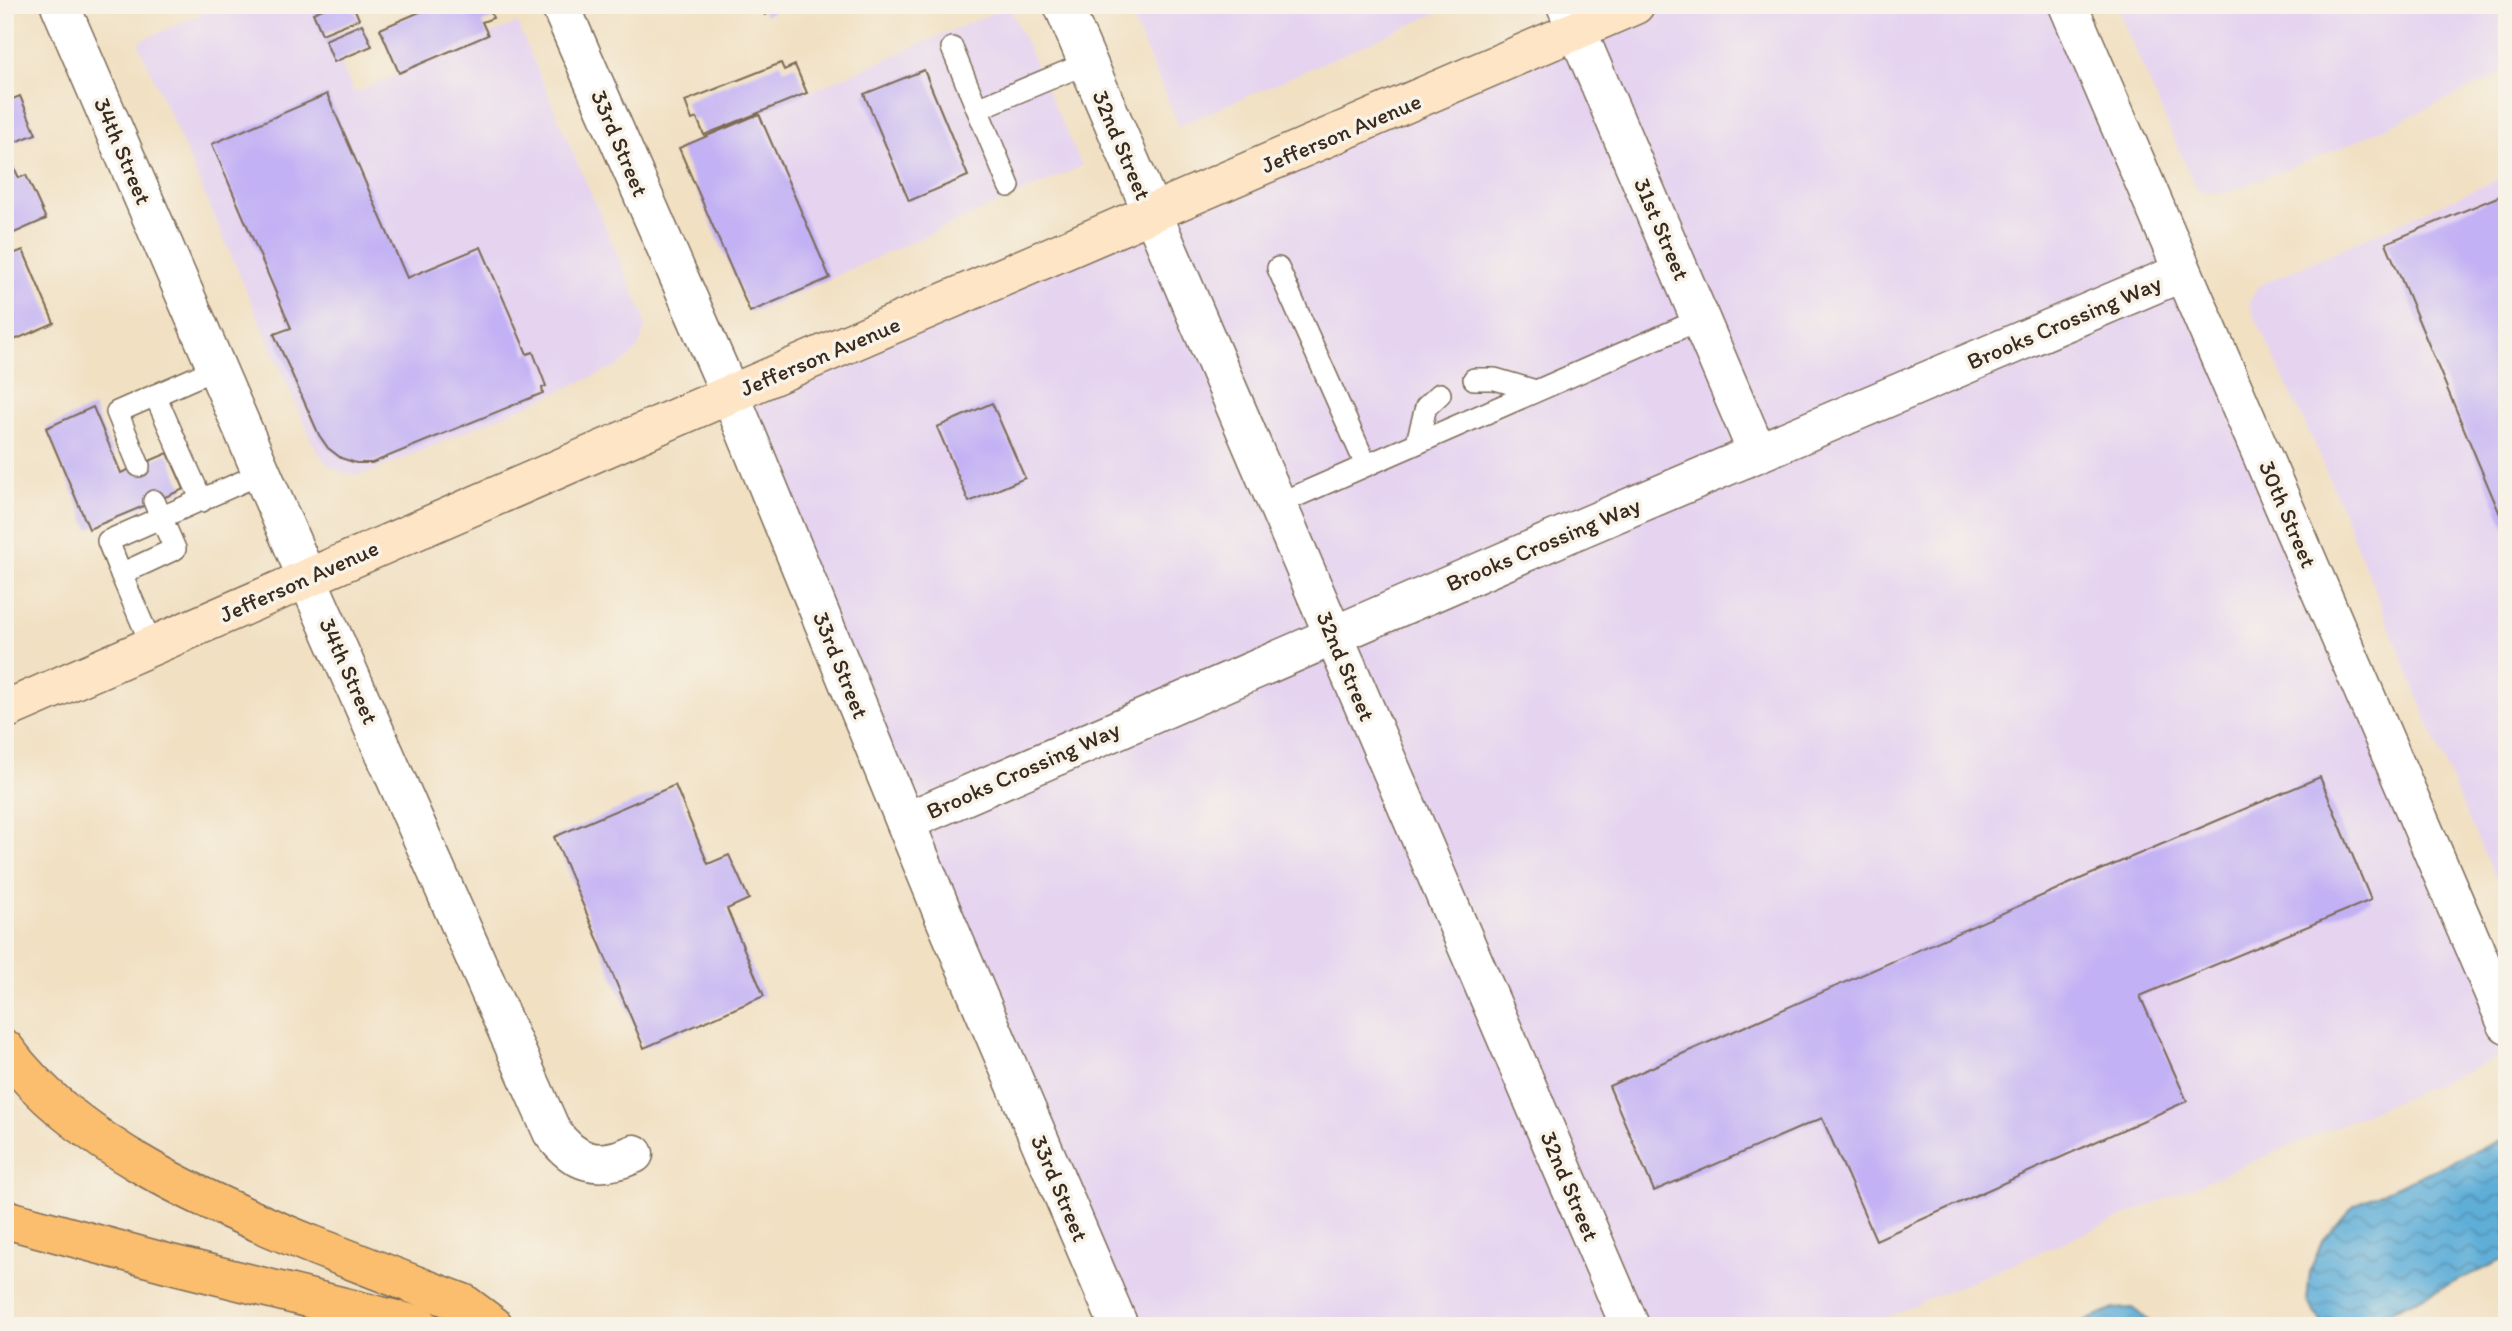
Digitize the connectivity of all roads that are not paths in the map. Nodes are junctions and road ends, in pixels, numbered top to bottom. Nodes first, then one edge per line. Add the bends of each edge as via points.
1 (60, 5) edge
2 (560, 5) edge
3 (1063, 5) edge
4 (1635, 5) edge
5 (2068, 5) edge
6 (1571, 18) edge
7 (952, 48) dead end
8 (1087, 63) junction
9 (978, 109) junction
10 (1009, 186) dead end
11 (1152, 215) junction
12 (1278, 268) dead end
13 (2183, 272) junction
14 (1701, 319) junction
15 (217, 368) junction
16 (1474, 379) dead end
17 (1536, 391) junction
18 (730, 394) junction
19 (1440, 394) dead end
20 (155, 395) junction
21 (1417, 442) junction
22 (1757, 452) junction
23 (1366, 464) junction
24 (139, 466) dead end
25 (262, 473) junction
26 (201, 500) junction
27 (1276, 505) junction
28 (158, 509) junction
29 (121, 574) junction
30 (307, 578) junction
31 (1333, 635) junction
32 (152, 646) junction
33 (5, 710) edge
34 (905, 822) junction
35 (2507, 1024) edge
36 (5, 1049) edge
37 (634, 1154) dead end
38 (5, 1219) edge
39 (420, 1326) edge
40 (494, 1326) edge
41 (1119, 1326) edge
42 (1630, 1326) edge

1 - 15 street, 34th Street
2 - 18 street, 33rd Street
3 - 8 street, 32nd Street
4 - 6 main road, Jefferson Avenue
5 - 13 street, 30th Street
6 - 11 main road, Jefferson Avenue
6 - 14 street, 31st Street
7 - 9 lane
8 - 9 lane
8 - 11 street, 32nd Street
9 - 10 lane
11 - 18 main road, Jefferson Avenue
11 - 27 street, 32nd Street
12 - 23 lane
13 - 22 street, Brooks Crossing Way
13 - 35 street, 30th Street
14 - 17 lane
14 - 22 street, 31st Street
15 - 20 lane
15 - 25 street, 34th Street
16 - 17 lane via 1495,379
17 - 21 lane
18 - 30 main road, Jefferson Avenue
18 - 34 street, 33rd Street
19 - 21 lane via 1426,407
20 - 24 lane via 117,412
20 - 26 lane
21 - 23 lane
22 - 31 street, Brooks Crossing Way
23 - 27 lane
25 - 26 lane
25 - 30 street, 34th Street
26 - 28 lane
27 - 31 street, 32nd Street
28 - 29 lane via 108,541
28 - 29 lane via 175,550
29 - 32 lane
30 - 32 main road, Jefferson Avenue
30 - 37 street, 34th Street via 552,1132 564,1149 594,1163 616,1162
31 - 34 street, Brooks Crossing Way
31 - 42 street, 32nd Street
32 - 33 main road, Jefferson Avenue
34 - 41 street, 33rd Street
36 - 40 main road via 49,1098 157,1173 227,1210 463,1303
38 - 39 main road

